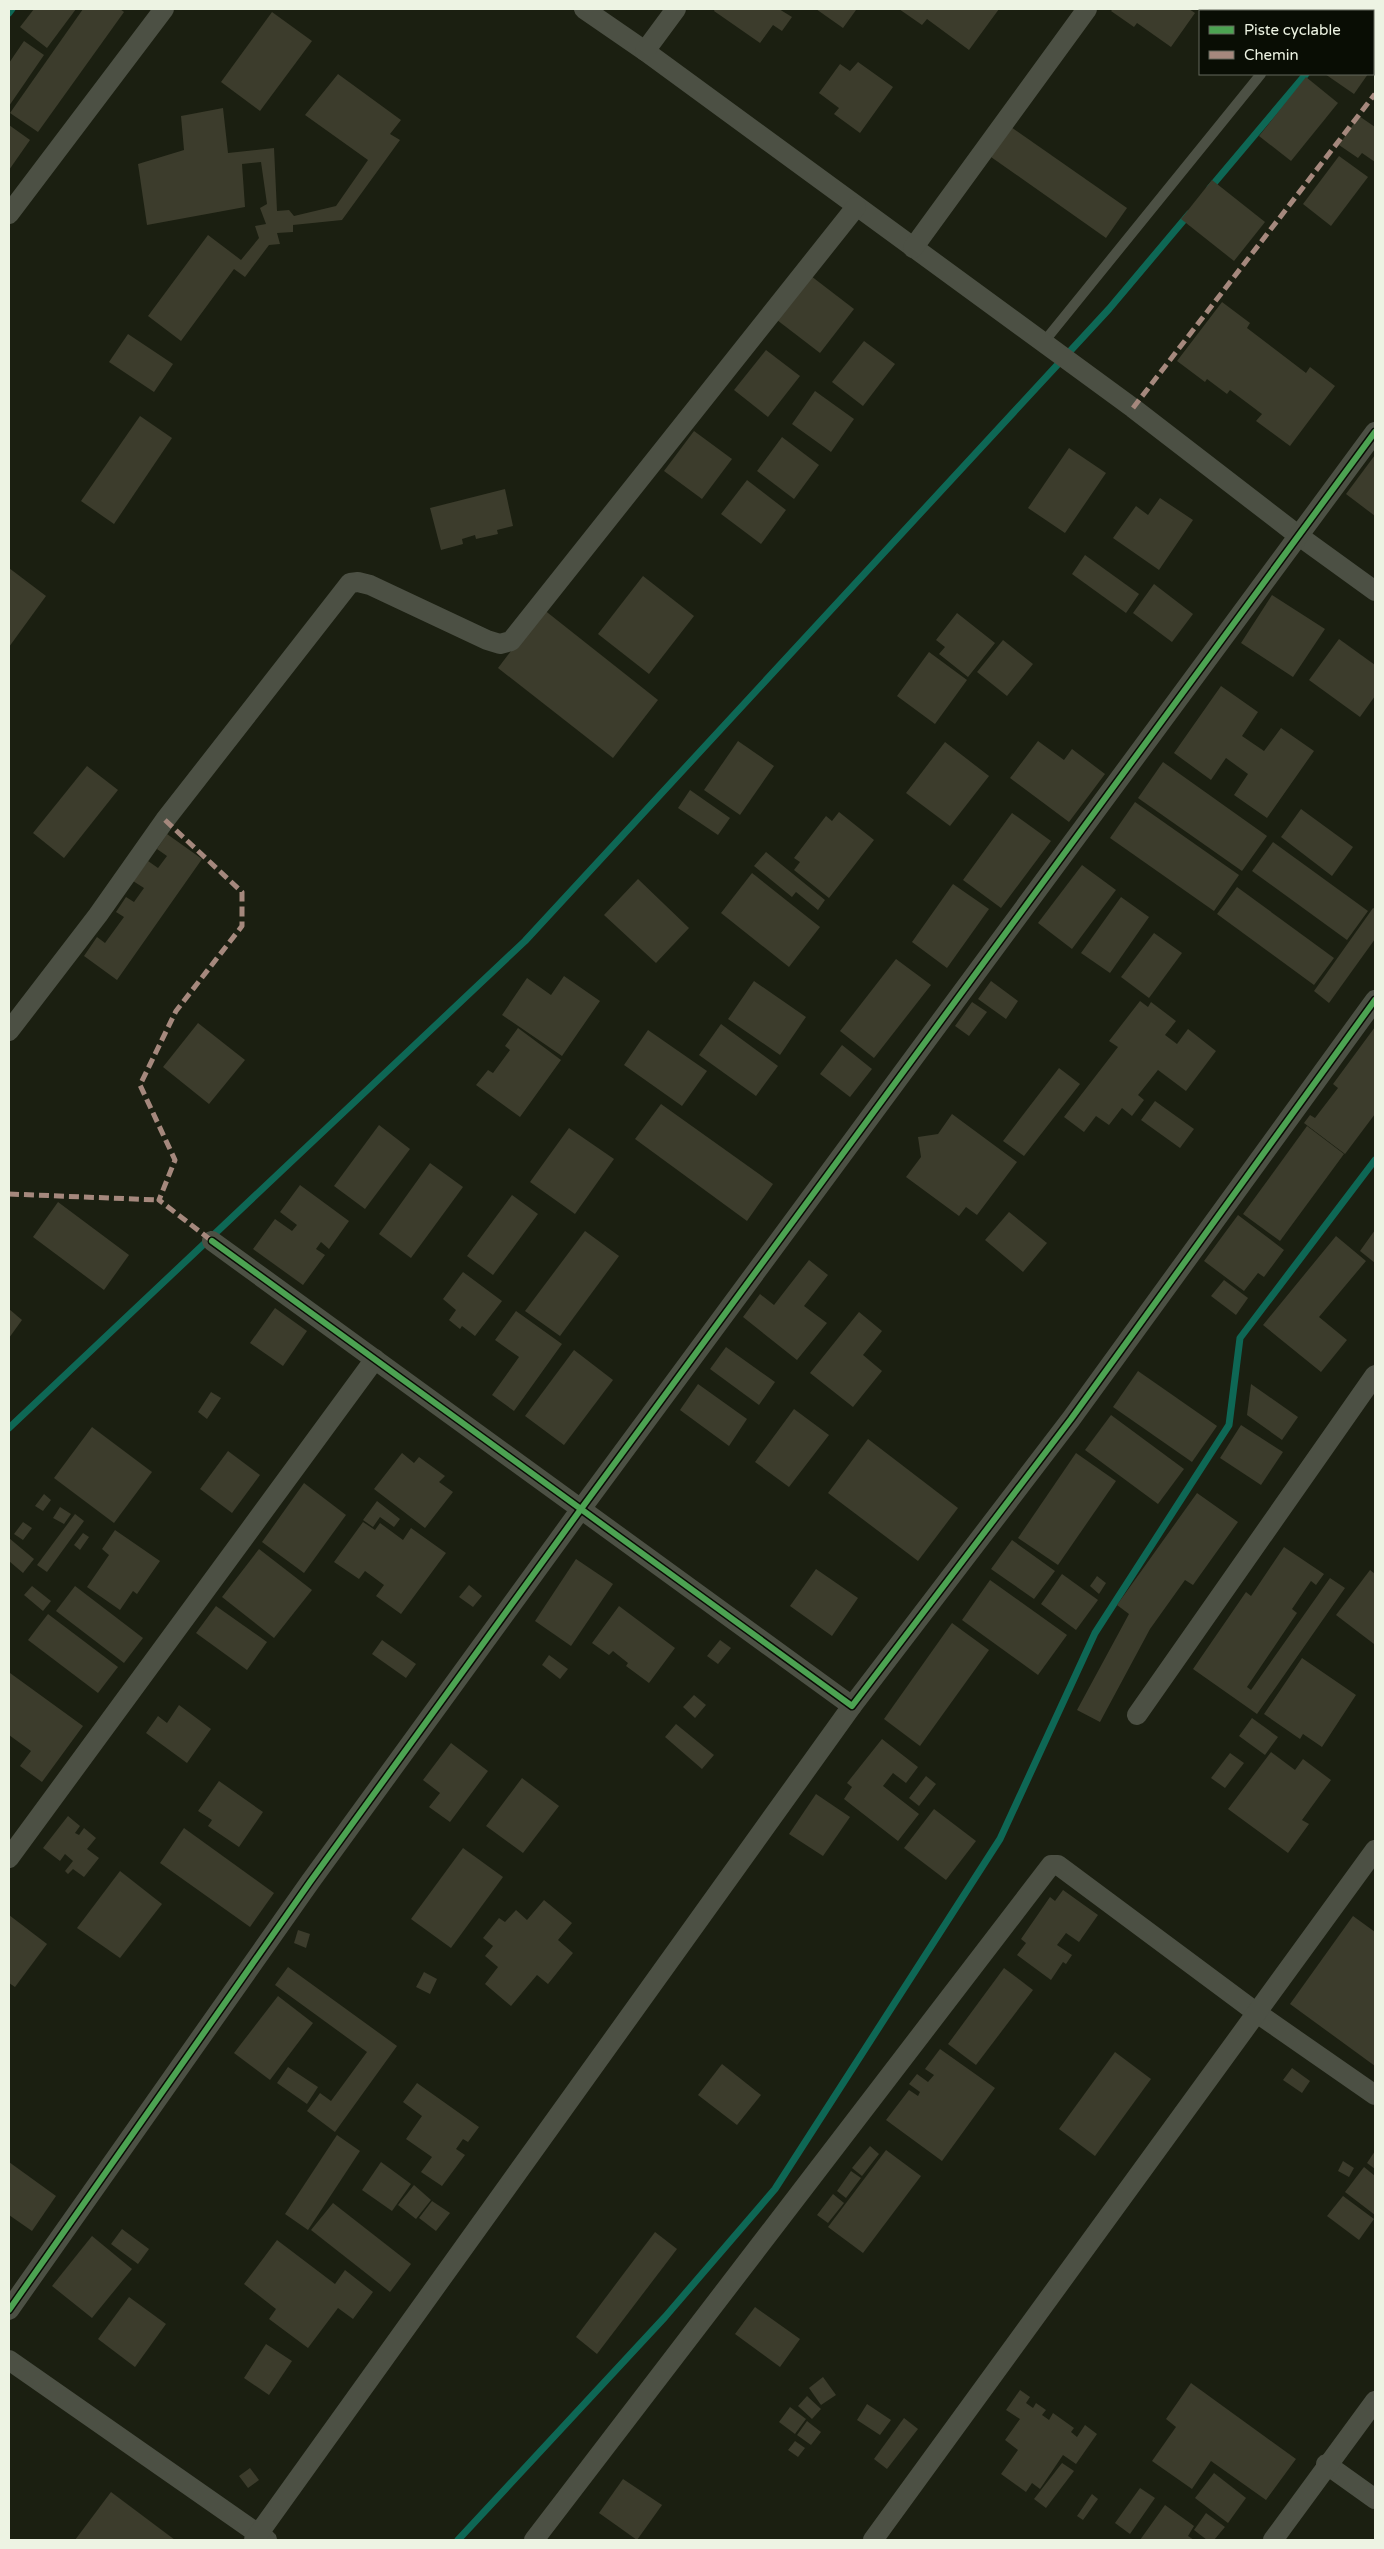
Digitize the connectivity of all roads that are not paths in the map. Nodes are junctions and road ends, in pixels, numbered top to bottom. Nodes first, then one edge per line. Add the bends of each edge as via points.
1 (164, 9) edge
2 (584, 9) edge
3 (676, 9) edge
4 (1087, 9) edge
5 (645, 51) junction
6 (1260, 75) edge
7 (856, 207) junction
8 (9, 214) edge
9 (912, 248) junction
10 (1043, 343) junction
11 (1375, 432) edge
12 (1299, 536) junction
13 (1375, 592) edge
14 (1375, 1000) edge
15 (9, 1031) edge
16 (212, 1241) dead end
17 (375, 1359) junction
18 (1375, 1375) edge
19 (581, 1509) junction
20 (852, 1706) junction
21 (1137, 1715) dead end
22 (1375, 1850) edge
23 (9, 1858) edge
24 (1257, 2013) junction
25 (1375, 2095) edge
26 (9, 2310) edge
27 (9, 2360) edge
28 (1375, 2401) edge
29 (1326, 2464) junction
30 (1375, 2498) edge
31 (260, 2538) edge
32 (534, 2540) edge
33 (874, 2540) edge
34 (1272, 2540) edge

1 - 8 street
2 - 5 street
3 - 5 street
4 - 9 street
5 - 7 street
6 - 10 lane
7 - 9 street
7 - 15 street via 511,641 500,644 487,640 370,585 350,583 165,820 98,915
9 - 10 street
10 - 12 street
11 - 12 street
12 - 13 street
12 - 19 street
14 - 20 street via 1071,1419
16 - 17 street
17 - 19 street
17 - 23 street
18 - 21 street
19 - 20 street
19 - 26 street via 310,1882
20 - 31 street
22 - 24 street
24 - 25 street
24 - 32 street via 1058,1865 1050,1865
24 - 33 street
27 - 31 street
28 - 29 street
29 - 30 street
29 - 34 street

